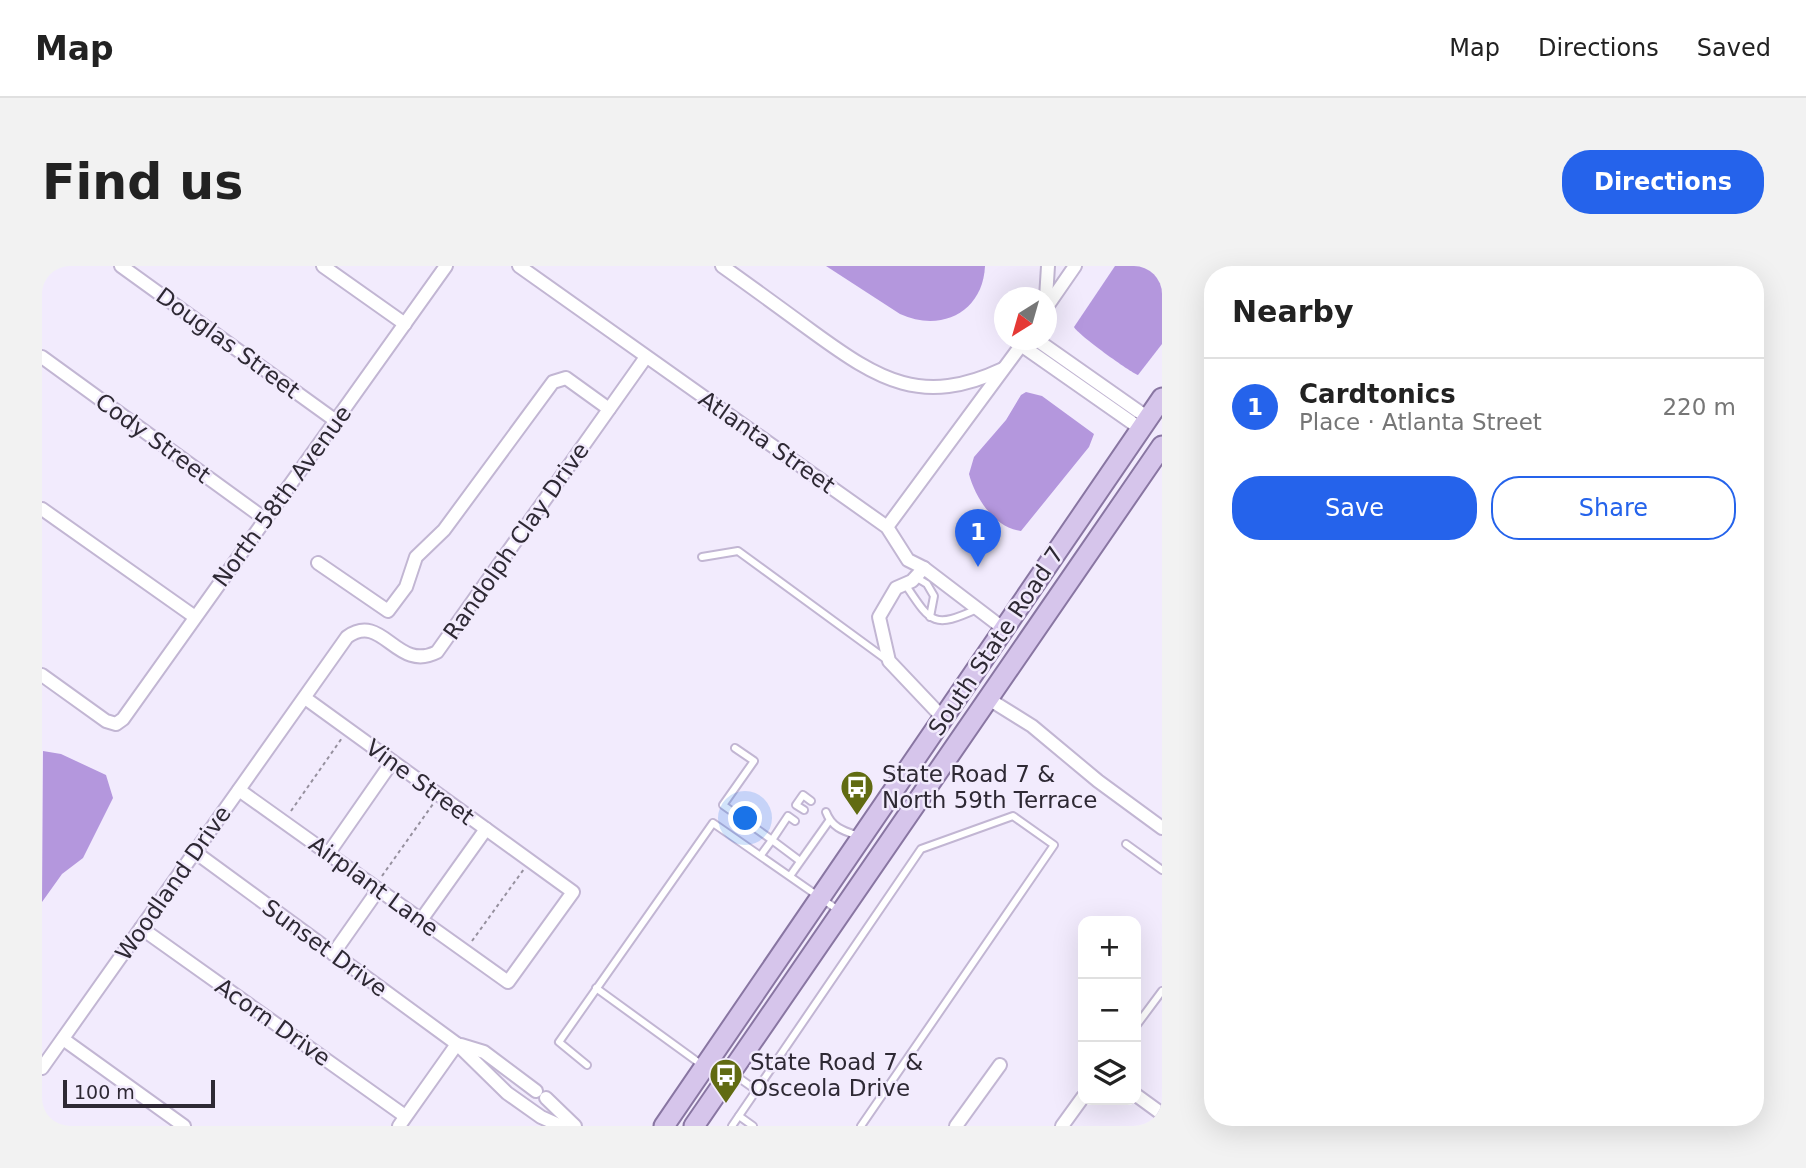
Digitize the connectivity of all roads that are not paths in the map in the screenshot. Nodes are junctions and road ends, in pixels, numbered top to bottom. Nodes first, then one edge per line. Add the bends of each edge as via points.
1 (121, 266) edge
2 (323, 266) edge
3 (446, 266) edge
4 (519, 266) edge
5 (722, 266) edge
6 (1048, 266) edge
7 (1075, 266) edge
8 (1047, 287) edge
9 (1057, 292) edge
10 (405, 324) junction
11 (1017, 350) edge
12 (1035, 350) edge
13 (1050, 350) edge
14 (42, 357) edge
15 (646, 357) junction
16 (1003, 369) junction
17 (1162, 398) edge
18 (609, 409) junction
19 (336, 421) junction
20 (1144, 423) junction
21 (1162, 446) edge
22 (1144, 471) junction
23 (42, 509) edge
24 (265, 519) junction
25 (887, 527) junction
26 (702, 557) dead end
27 (318, 563) dead end
28 (915, 576) junction
29 (979, 608) junction
30 (195, 617) junction
31 (930, 617) junction
32 (1004, 629) junction
33 (889, 661) junction
34 (42, 675) edge
35 (304, 698) junction
36 (987, 698) junction
37 (943, 718) junction
38 (735, 748) dead end
39 (392, 762) junction
40 (239, 790) junction
41 (811, 801) dead end
42 (804, 810) dead end
43 (826, 812) dead end
44 (795, 821) dead end
45 (818, 821) dead end
46 (827, 824) junction
47 (782, 825) junction
48 (1162, 828) edge
49 (485, 829) junction
50 (789, 830) dead end
51 (810, 831) dead end
52 (861, 836) junction
53 (818, 837) junction
54 (772, 840) junction
55 (803, 841) dead end
56 (1126, 844) dead end
57 (811, 846) junction
58 (799, 848) dead end
59 (195, 852) junction
60 (328, 853) junction
61 (806, 853) junction
62 (761, 855) junction
63 (800, 861) junction
64 (1162, 870) edge
65 (790, 876) junction
66 (379, 884) junction
67 (821, 897) junction
68 (841, 912) junction
69 (421, 920) junction
70 (141, 928) junction
71 (333, 954) junction
72 (508, 982) joint
73 (596, 988) junction
74 (1162, 990) edge
75 (1141, 1019) edge
76 (63, 1039) junction
77 (457, 1044) junction
78 (587, 1065) dead end
79 (1000, 1065) dead end
80 (705, 1067) junction
81 (42, 1068) edge
82 (730, 1072) junction
83 (756, 1090) junction
84 (536, 1091) junction
85 (515, 1099) junction
86 (1141, 1099) edge
87 (1078, 1104) edge
88 (1162, 1114) edge
89 (739, 1116) junction
90 (402, 1121) edge
91 (702, 1122) edge
92 (184, 1126) edge
93 (561, 1126) edge
94 (575, 1126) edge
95 (664, 1126) edge
96 (732, 1126) edge
97 (753, 1126) edge
98 (861, 1126) edge
99 (956, 1126) edge
100 (1062, 1126) edge

1 - 19 street, Douglas Street
2 - 10 street
3 - 10 street, North 58th Avenue
4 - 15 street, Atlanta Street
5 - 16 street via 856,363 884,378 918,386 949,386 975,382
6 - 8 street
7 - 9 street
10 - 19 street, North 58th Avenue
11 - 16 street
12 - 20 street
13 - 20 street
14 - 24 street, Cody Street
15 - 18 street, Randolph Clay Drive
15 - 25 street, Atlanta Street
16 - 25 street
17 - 20 main road, South State Road 7
18 - 27 street via 566,378 553,382 444,530 416,557 406,587 388,611
18 - 35 street, Randolph Clay Drive via 437,652 424,659 408,656 371,630 358,630 347,637
19 - 24 street, North 58th Avenue
20 - 22 main road via 1153,445
20 - 32 main road, South State Road 7
21 - 22 main road, South State Road 7
22 - 36 main road, South State Road 7
23 - 30 street
24 - 30 street, North 58th Avenue
25 - 28 street, Atlanta Street
26 - 33 lane via 738,551
28 - 29 street, Atlanta Street
28 - 31 lane via 923,613
28 - 31 lane via 934,596
28 - 33 street via 896,587 879,617
29 - 31 lane via 948,622
29 - 32 street, Atlanta Street
30 - 34 street, North 58th Avenue via 116,724
32 - 37 main road, South State Road 7
33 - 37 street
35 - 39 street, Vine Street
35 - 40 street, Woodland Drive
36 - 48 street via 1032,726
36 - 68 main road, South State Road 7
37 - 52 main road, South State Road 7
38 - 54 lane via 754,761 723,805
39 - 49 street, Vine Street
39 - 60 street
40 - 59 street, Woodland Drive
40 - 60 street, Airplant Lane
41 - 42 lane via 803,795 796,805
43 - 46 lane
44 - 47 lane via 788,816
45 - 46 lane
46 - 52 lane
46 - 53 lane
47 - 50 lane
47 - 54 lane via 780,835
49 - 69 street
49 - 72 street, Vine Street via 573,892
51 - 53 lane
52 - 67 main road, South State Road 7
53 - 57 lane
54 - 62 lane
54 - 63 lane
55 - 57 lane
56 - 64 lane
57 - 61 lane
58 - 61 lane
59 - 70 street, Woodland Drive
59 - 71 street, Sunset Drive
60 - 66 street, Airplant Lane
61 - 63 lane
62 - 65 lane
62 - 73 lane via 713,823
63 - 65 lane
65 - 67 lane
66 - 69 street, Airplant Lane
66 - 71 street
67 - 68 lane
67 - 80 main road, South State Road 7
68 - 82 main road, South State Road 7
69 - 72 street, Airplant Lane
70 - 76 street, Woodland Drive
70 - 90 street, Acorn Drive
71 - 77 street, Sunset Drive
73 - 78 lane via 559,1042
73 - 80 lane
74 - 75 lane
76 - 81 street, Woodland Drive
76 - 92 street
77 - 84 street, Sunset Drive via 484,1052
77 - 85 street, Sunset Drive
77 - 90 street
79 - 99 street
80 - 95 main road, South State Road 7
82 - 83 lane
82 - 91 main road, South State Road 7
83 - 89 lane
83 - 98 lane via 921,849 1013,816 1054,845
84 - 85 street
84 - 94 street, Sunset Drive
85 - 93 street, Sunset Drive
86 - 88 street
87 - 100 street
89 - 96 lane
89 - 97 lane

